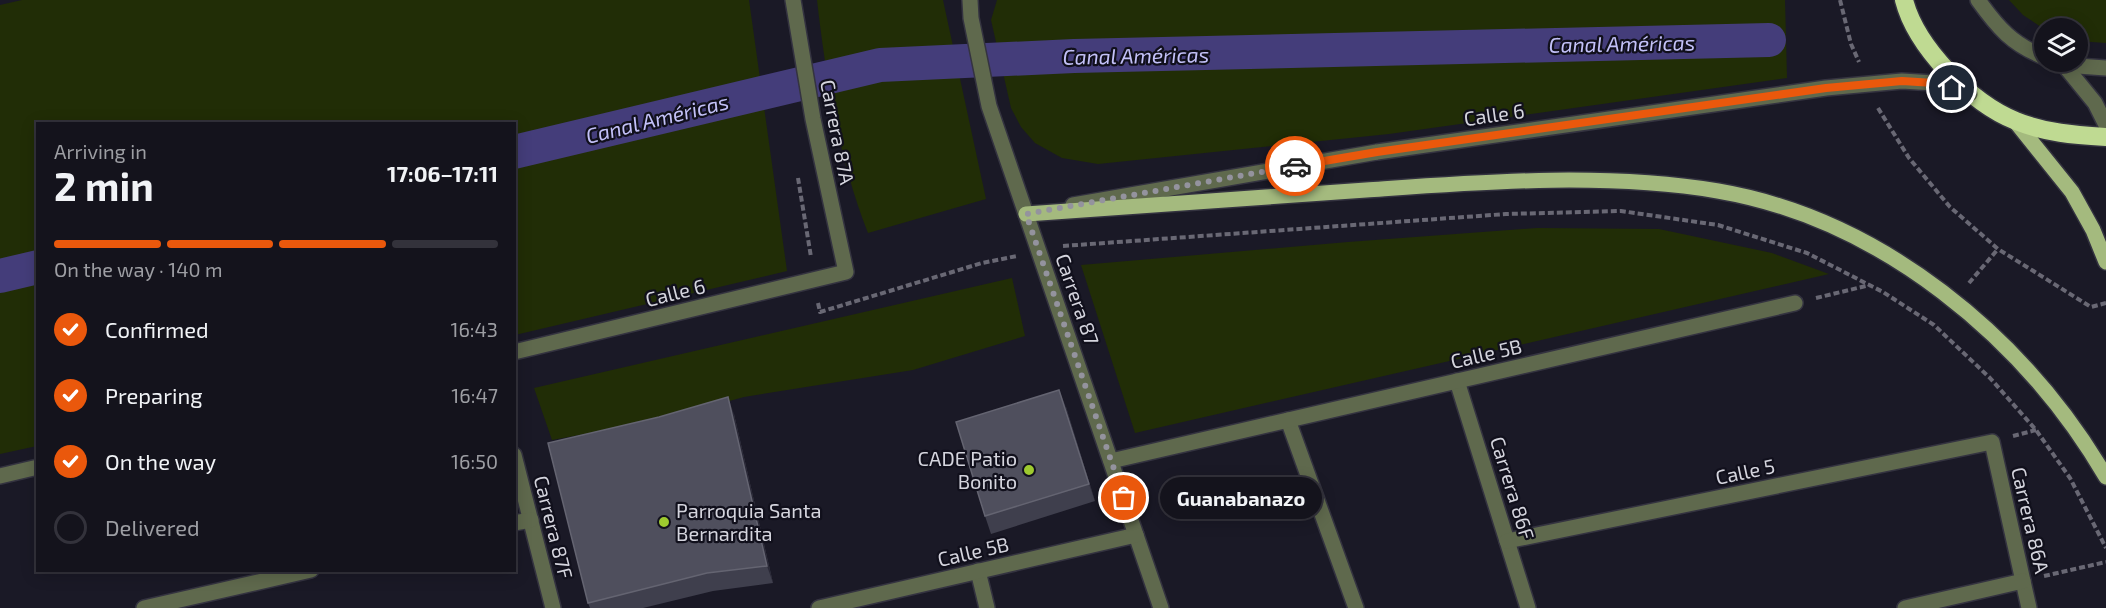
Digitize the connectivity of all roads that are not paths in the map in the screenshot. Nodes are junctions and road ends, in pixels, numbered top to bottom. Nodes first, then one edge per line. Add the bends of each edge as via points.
1 (793, 0) edge
2 (970, 0) edge
3 (1904, 0) edge
4 (1978, 0) edge
5 (2034, 53) edge
6 (2088, 66) edge
7 (2106, 68) edge
8 (2068, 72) edge
9 (1970, 93) junction
10 (2015, 121) junction
11 (2106, 125) edge
12 (2106, 137) edge
13 (1026, 214) junction
14 (2106, 262) edge
15 (846, 272) joint
16 (1795, 303) road end
17 (516, 352) edge
18 (1457, 381) junction
19 (1288, 420) junction
20 (1992, 442) joint
21 (1111, 461) junction
22 (516, 464) edge
23 (36, 467) edge
24 (0, 476) edge
25 (2106, 477) edge
26 (531, 520) junction
27 (516, 524) edge
28 (1136, 535) junction
29 (1507, 541) junction
30 (978, 571) junction
31 (302, 572) edge
32 (2023, 581) junction
33 (144, 608) edge
34 (553, 608) edge
35 (819, 608) edge
36 (987, 608) edge
37 (1161, 608) edge
38 (1356, 608) edge
39 (1528, 608) edge
40 (1905, 608) edge
41 (2029, 608) edge

1 - 15 street, Carrera 87A
2 - 13 street, Carrera 87 via 989,106
3 - 9 highway via 1932,55
4 - 5 street via 1997,27
6 - 7 street
8 - 11 street via 2094,103
9 - 10 highway
9 - 13 street, Calle 6, bridge via 1934,83 1902,81 1826,88 1377,152
10 - 12 highway via 2061,134
10 - 14 main road via 2072,192
13 - 21 street, Carrera 87
13 - 25 main road via 1477,182 1634,182 1719,192 1797,211 1859,238 1913,271 2008,351 2076,430
15 - 17 street, Calle 6
16 - 18 street, Calle 5B
18 - 19 street, Calle 5B
18 - 29 street, Carrera 86F
19 - 21 street, Calle 5B
19 - 38 street
20 - 29 street, Calle 5
20 - 32 street, Carrera 86A
21 - 28 street, Carrera 87
22 - 26 street, Carrera 87F
23 - 24 street
26 - 27 street
26 - 34 street, Carrera 87F
28 - 30 street, Calle 5B
28 - 37 street, Carrera 87
29 - 39 street, Carrera 86F
30 - 35 street, Calle 5B
30 - 36 street
31 - 33 street
32 - 40 street
32 - 41 street, Carrera 86A

